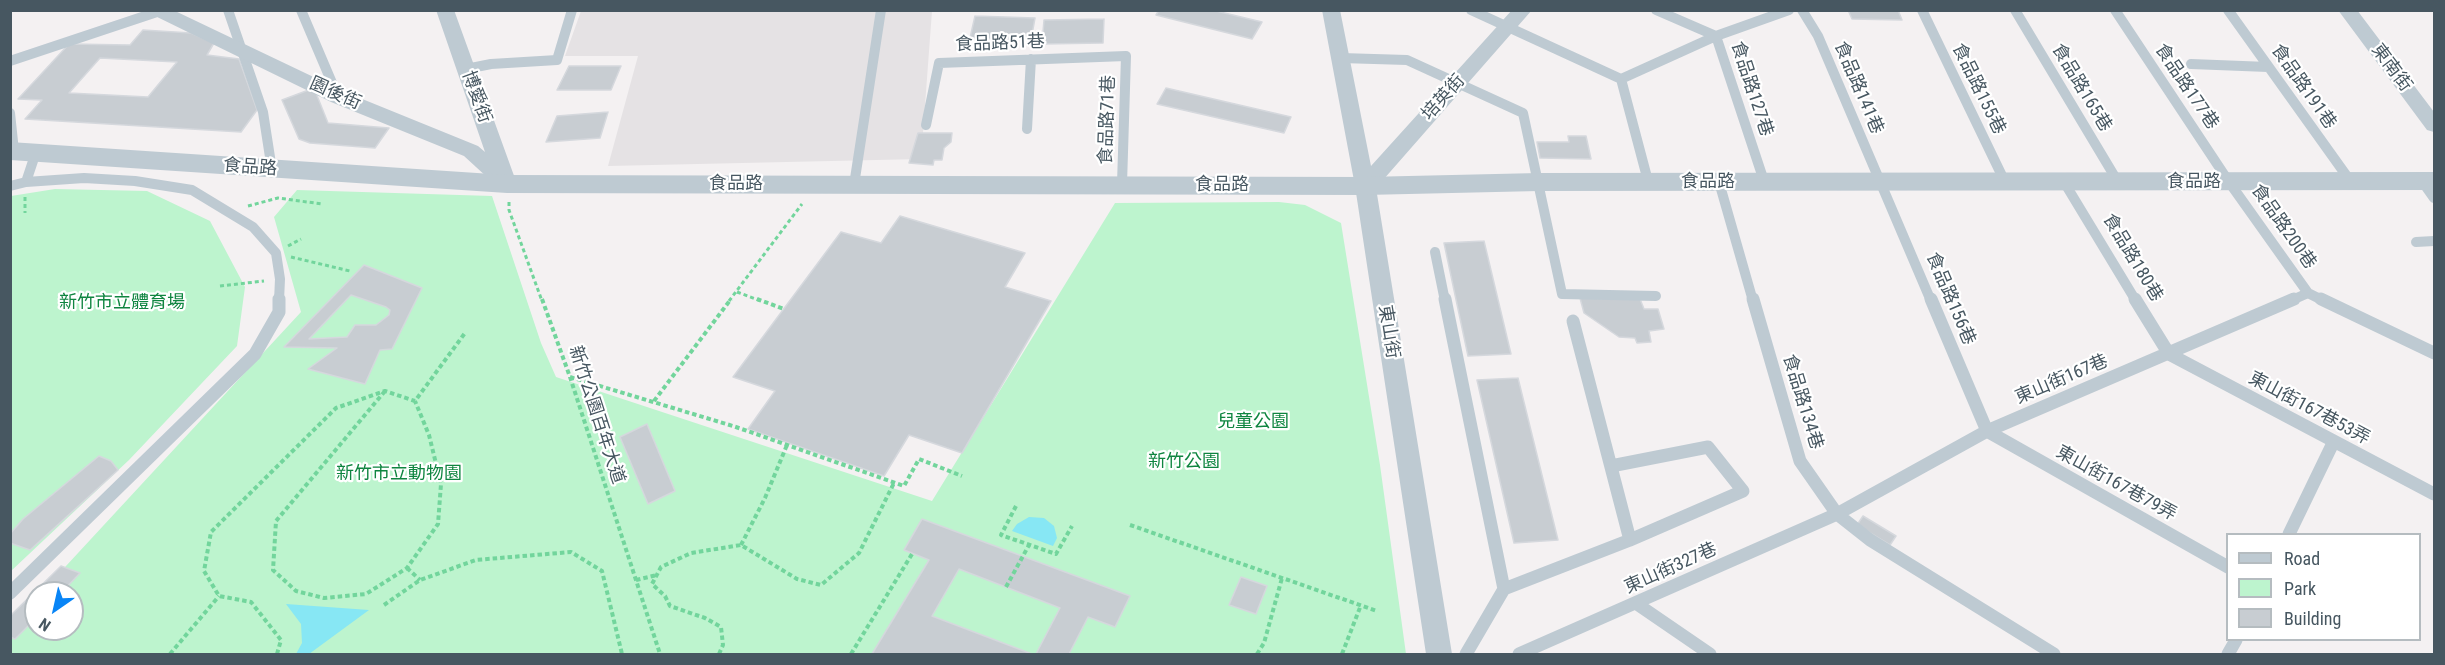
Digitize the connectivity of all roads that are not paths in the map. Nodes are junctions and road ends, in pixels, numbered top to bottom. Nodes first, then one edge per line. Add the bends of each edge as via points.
1 (228, 10) edge
2 (301, 10) edge
3 (445, 10) edge
4 (572, 10) edge
5 (881, 10) edge
6 (1331, 10) edge
7 (1471, 10) edge
8 (1523, 10) edge
9 (1656, 10) edge
10 (1789, 10) edge
11 (1802, 10) edge
12 (1922, 10) edge
13 (2015, 10) edge
14 (2115, 10) edge
15 (2228, 10) edge
16 (2347, 10) edge
17 (160, 11) edge
18 (1508, 26) junction
19 (1716, 36) junction
20 (242, 50) junction
21 (1126, 56) joint
22 (1341, 58) junction
23 (1031, 59) junction
24 (10, 62) edge
25 (2191, 64) dead end
26 (2268, 67) junction
27 (466, 69) junction
28 (1621, 79) junction
29 (1458, 83) junction
30 (338, 97) junction
31 (10, 113) edge
32 (926, 125) dead end
33 (2434, 125) edge
34 (1027, 129) dead end
35 (20, 151) edge
36 (272, 170) junction
37 (1879, 180) junction
38 (1648, 181) junction
39 (1764, 181) junction
40 (26, 182) junction
41 (1539, 182) junction
42 (1719, 182) junction
43 (2005, 182) junction
44 (2064, 182) junction
45 (2118, 182) junction
46 (2229, 182) junction
47 (2351, 182) junction
48 (507, 184) junction
49 (854, 184) junction
50 (1122, 184) junction
51 (10, 186) edge
52 (1365, 186) junction
53 (2430, 187) edge
54 (2434, 241) edge
55 (2416, 242) dead end
56 (1434, 252) dead end
57 (2308, 293) junction
58 (1656, 296) dead end
59 (1573, 321) dead end
60 (2434, 353) edge
61 (2169, 354) junction
62 (1987, 431) junction
63 (2333, 443) junction
64 (1611, 466) junction
65 (2434, 494) edge
66 (1837, 514) junction
67 (2289, 533) edge
68 (1630, 540) junction
69 (2226, 566) edge
70 (1504, 589) junction
71 (10, 593) edge
72 (1637, 604) junction
73 (1439, 654) edge
74 (1466, 654) edge
75 (1519, 654) edge
76 (1710, 654) edge
77 (2054, 654) edge

1 - 20 lane
2 - 30 lane
3 - 27 street, 博愛街
4 - 27 lane via 557,60
5 - 49 lane
6 - 22 street, 東山街
7 - 18 lane
8 - 18 street, 培英街
9 - 19 lane, 食品路127巷
10 - 19 lane
11 - 37 lane, 食品路141巷 via 1818,36
12 - 43 lane, 食品路155巷
13 - 45 lane, 食品路165巷
14 - 46 lane, 食品路177巷
15 - 26 lane, 食品路191巷
16 - 33 street, 東南街
17 - 20 street, 園後街
17 - 24 lane
18 - 28 lane
18 - 29 street, 培英街
19 - 28 lane
19 - 39 lane, 食品路127巷
20 - 30 street, 園後街
20 - 36 lane via 263,112
21 - 23 lane, 食品路51巷
21 - 50 lane, 食品路71巷
22 - 29 lane via 1407,60
22 - 52 street, 東山街
23 - 32 lane, 食品路51巷 via 939,63
23 - 34 lane
25 - 26 lane
26 - 47 lane, 食品路191巷
27 - 48 street, 博愛街
28 - 38 lane
29 - 41 lane via 1523,113
29 - 52 street, 培英街
30 - 48 street, 園後街 via 471,151
31 - 35 lane
35 - 36 street, 食品路
35 - 40 lane
36 - 48 street, 食品路
37 - 39 street, 食品路
37 - 43 street, 食品路
37 - 62 lane, 食品路156巷
38 - 41 street, 食品路
38 - 42 street, 食品路
39 - 42 street, 食品路
40 - 51 lane
40 - 71 lane via 84,178 192,190 254,227 276,253 279,312 255,354
41 - 52 street, 食品路
41 - 58 lane via 1562,294
42 - 66 lane, 食品路134巷 via 1800,461
43 - 44 street, 食品路
44 - 45 street, 食品路
44 - 61 lane, 食品路180巷
45 - 46 street, 食品路
46 - 47 street, 食品路
46 - 57 lane, 食品路200巷
47 - 53 street, 食品路
48 - 49 street, 食品路
49 - 50 street, 食品路
50 - 52 street, 食品路
52 - 73 street, 東山街
54 - 55 lane
56 - 70 lane
57 - 60 lane
57 - 61 lane, 東山街167巷
59 - 64 lane
61 - 62 lane, 東山街167巷
61 - 63 lane, 東山街167巷53弄
62 - 66 lane, 東山街167巷
62 - 69 lane, 東山街167巷79弄
63 - 65 lane, 東山街167巷53弄
63 - 67 lane
64 - 68 lane
64 - 68 lane via 1708,447 1743,491
66 - 72 lane, 東山街327巷
66 - 77 lane, 食品路134巷 via 1870,540
68 - 70 lane
70 - 74 lane
72 - 75 lane, 東山街327巷
72 - 76 lane

